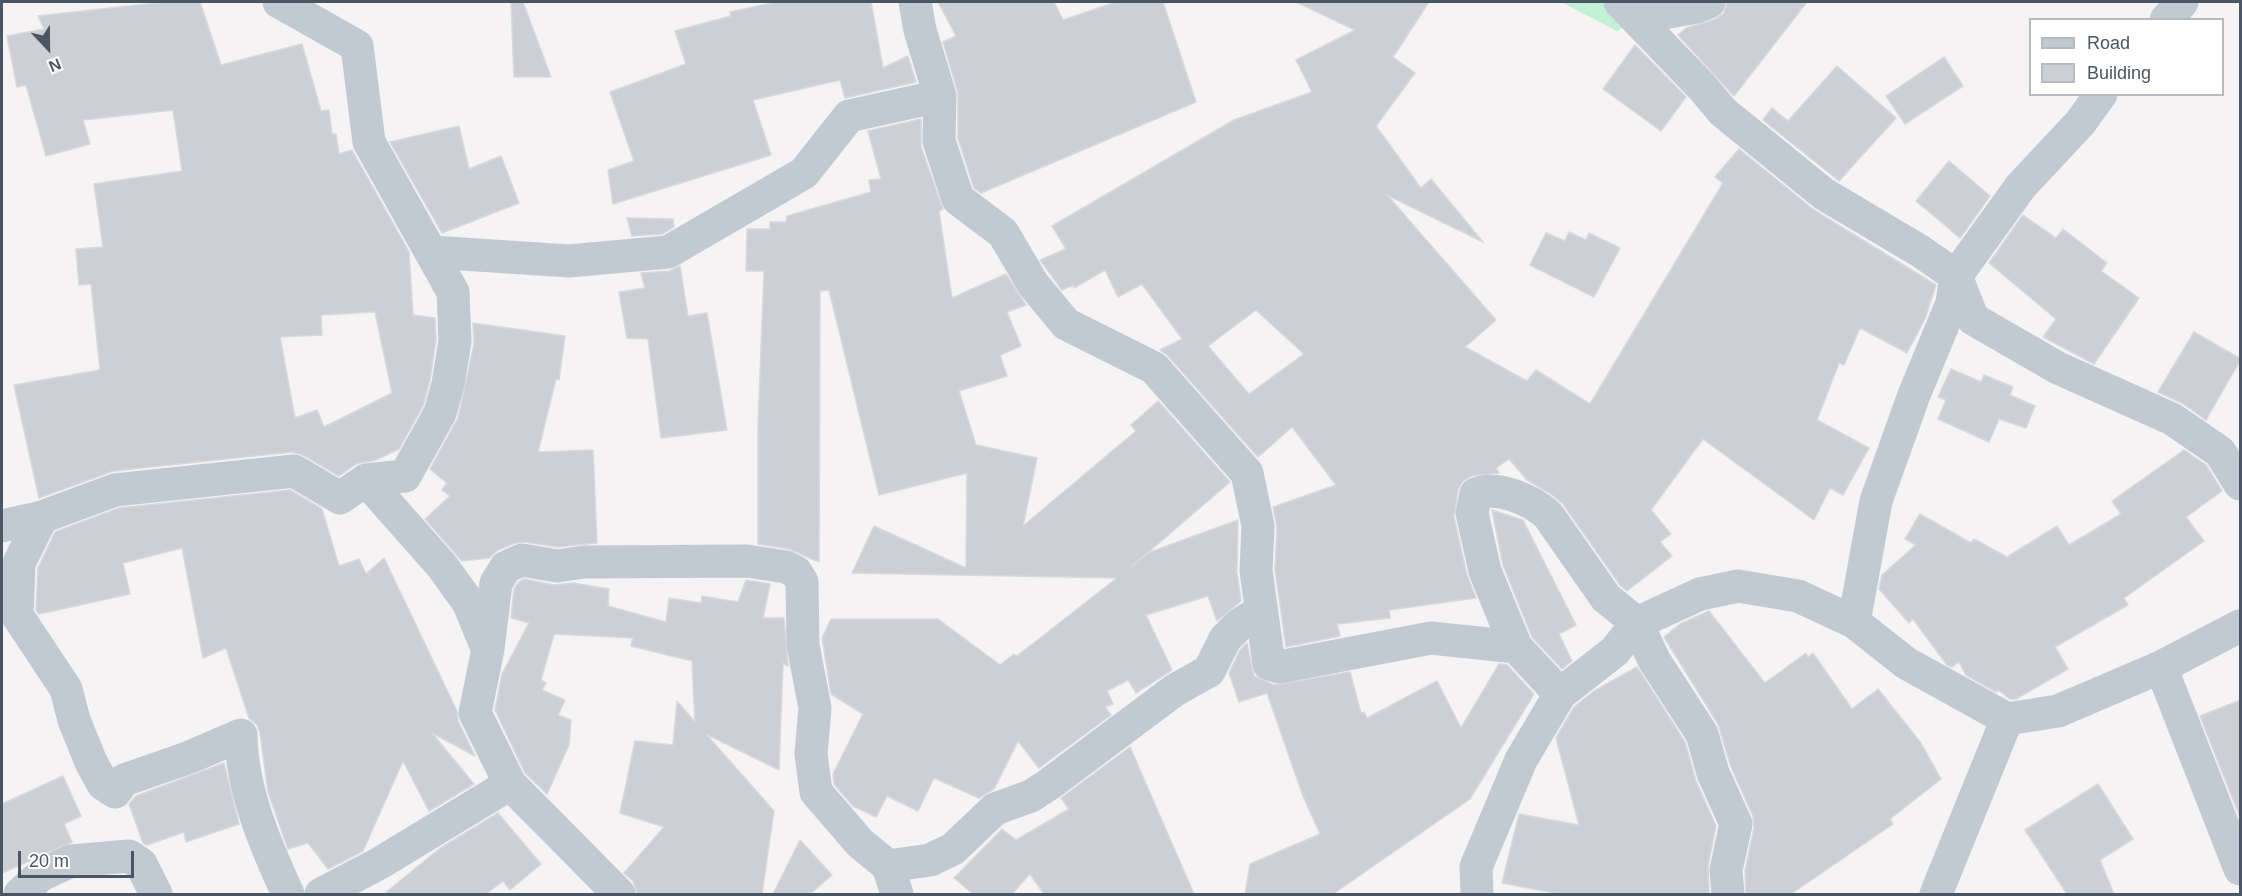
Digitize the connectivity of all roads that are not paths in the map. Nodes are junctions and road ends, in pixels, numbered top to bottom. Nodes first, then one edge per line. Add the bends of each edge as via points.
1 (279, 2) edge
2 (915, 2) edge
3 (1709, 2) edge
4 (2182, 2) edge
5 (1629, 7) edge
6 (2168, 18) edge
7 (940, 96) junction
8 (2100, 96) edge
9 (432, 252) junction
10 (1956, 276) junction
11 (366, 480) junction
12 (2241, 484) edge
13 (42, 518) junction
14 (2, 526) edge
15 (1261, 611) junction
16 (1854, 622) junction
17 (1637, 623) junction
18 (2241, 626) edge
19 (1516, 647) junction
20 (488, 649) junction
21 (2161, 668) junction
22 (1560, 694) junction
23 (2007, 719) junction
24 (510, 784) junction
25 (2241, 868) edge
26 (892, 880) edge
27 (20, 894) edge
28 (156, 894) edge
29 (288, 894) edge
30 (321, 894) edge
31 (619, 894) edge
32 (1477, 894) edge
33 (1728, 894) edge
34 (1936, 894) edge

1 - 9 street via 357,46 369,142
2 - 7 street
3 - 5 street via 1696,7
4 - 6 street
5 - 10 street via 1723,112 1824,194
7 - 9 street via 849,116 804,173 668,252 569,261
7 - 15 street via 939,141 958,199 1003,233 1033,284 1066,324 1154,368 1247,473 1258,526 1256,571
8 - 10 street via 2080,123 2021,186
9 - 11 street via 453,292 454,341 446,393 440,413 405,476
10 - 12 street via 1972,320 2058,368 2172,419 2220,452
10 - 16 street via 1952,303 1876,501
11 - 13 street via 340,498 294,471 115,490
11 - 20 street via 442,566 468,602
13 - 14 street
13 - 29 street via 19,563 17,615 66,689 74,720 98,775 115,792 124,780 241,735 241,764 264,841
15 - 19 street via 1269,664 1274,667 1431,638
15 - 26 street via 1225,639 1209,671 1175,690 1031,796 995,809 953,849
16 - 17 street via 1798,596 1738,586 1700,594
16 - 23 street via 1906,663
17 - 19 street via 1606,598 1538,506 1485,490 1476,494 1472,513 1485,571
17 - 22 street via 1615,651
17 - 33 street via 1654,660 1702,734 1713,773 1736,824 1726,870
18 - 21 street
19 - 22 street
20 - 24 street via 475,712
20 - 26 street via 496,583 507,567 522,561 557,566 584,562 747,561 796,572 802,582 803,645 815,708 811,754 816,792
21 - 23 street via 2058,711
21 - 25 street
22 - 32 street via 1521,760 1476,867
23 - 34 street
24 - 30 street
24 - 31 street
27 - 28 street via 41,875 71,861 129,856 141,864

